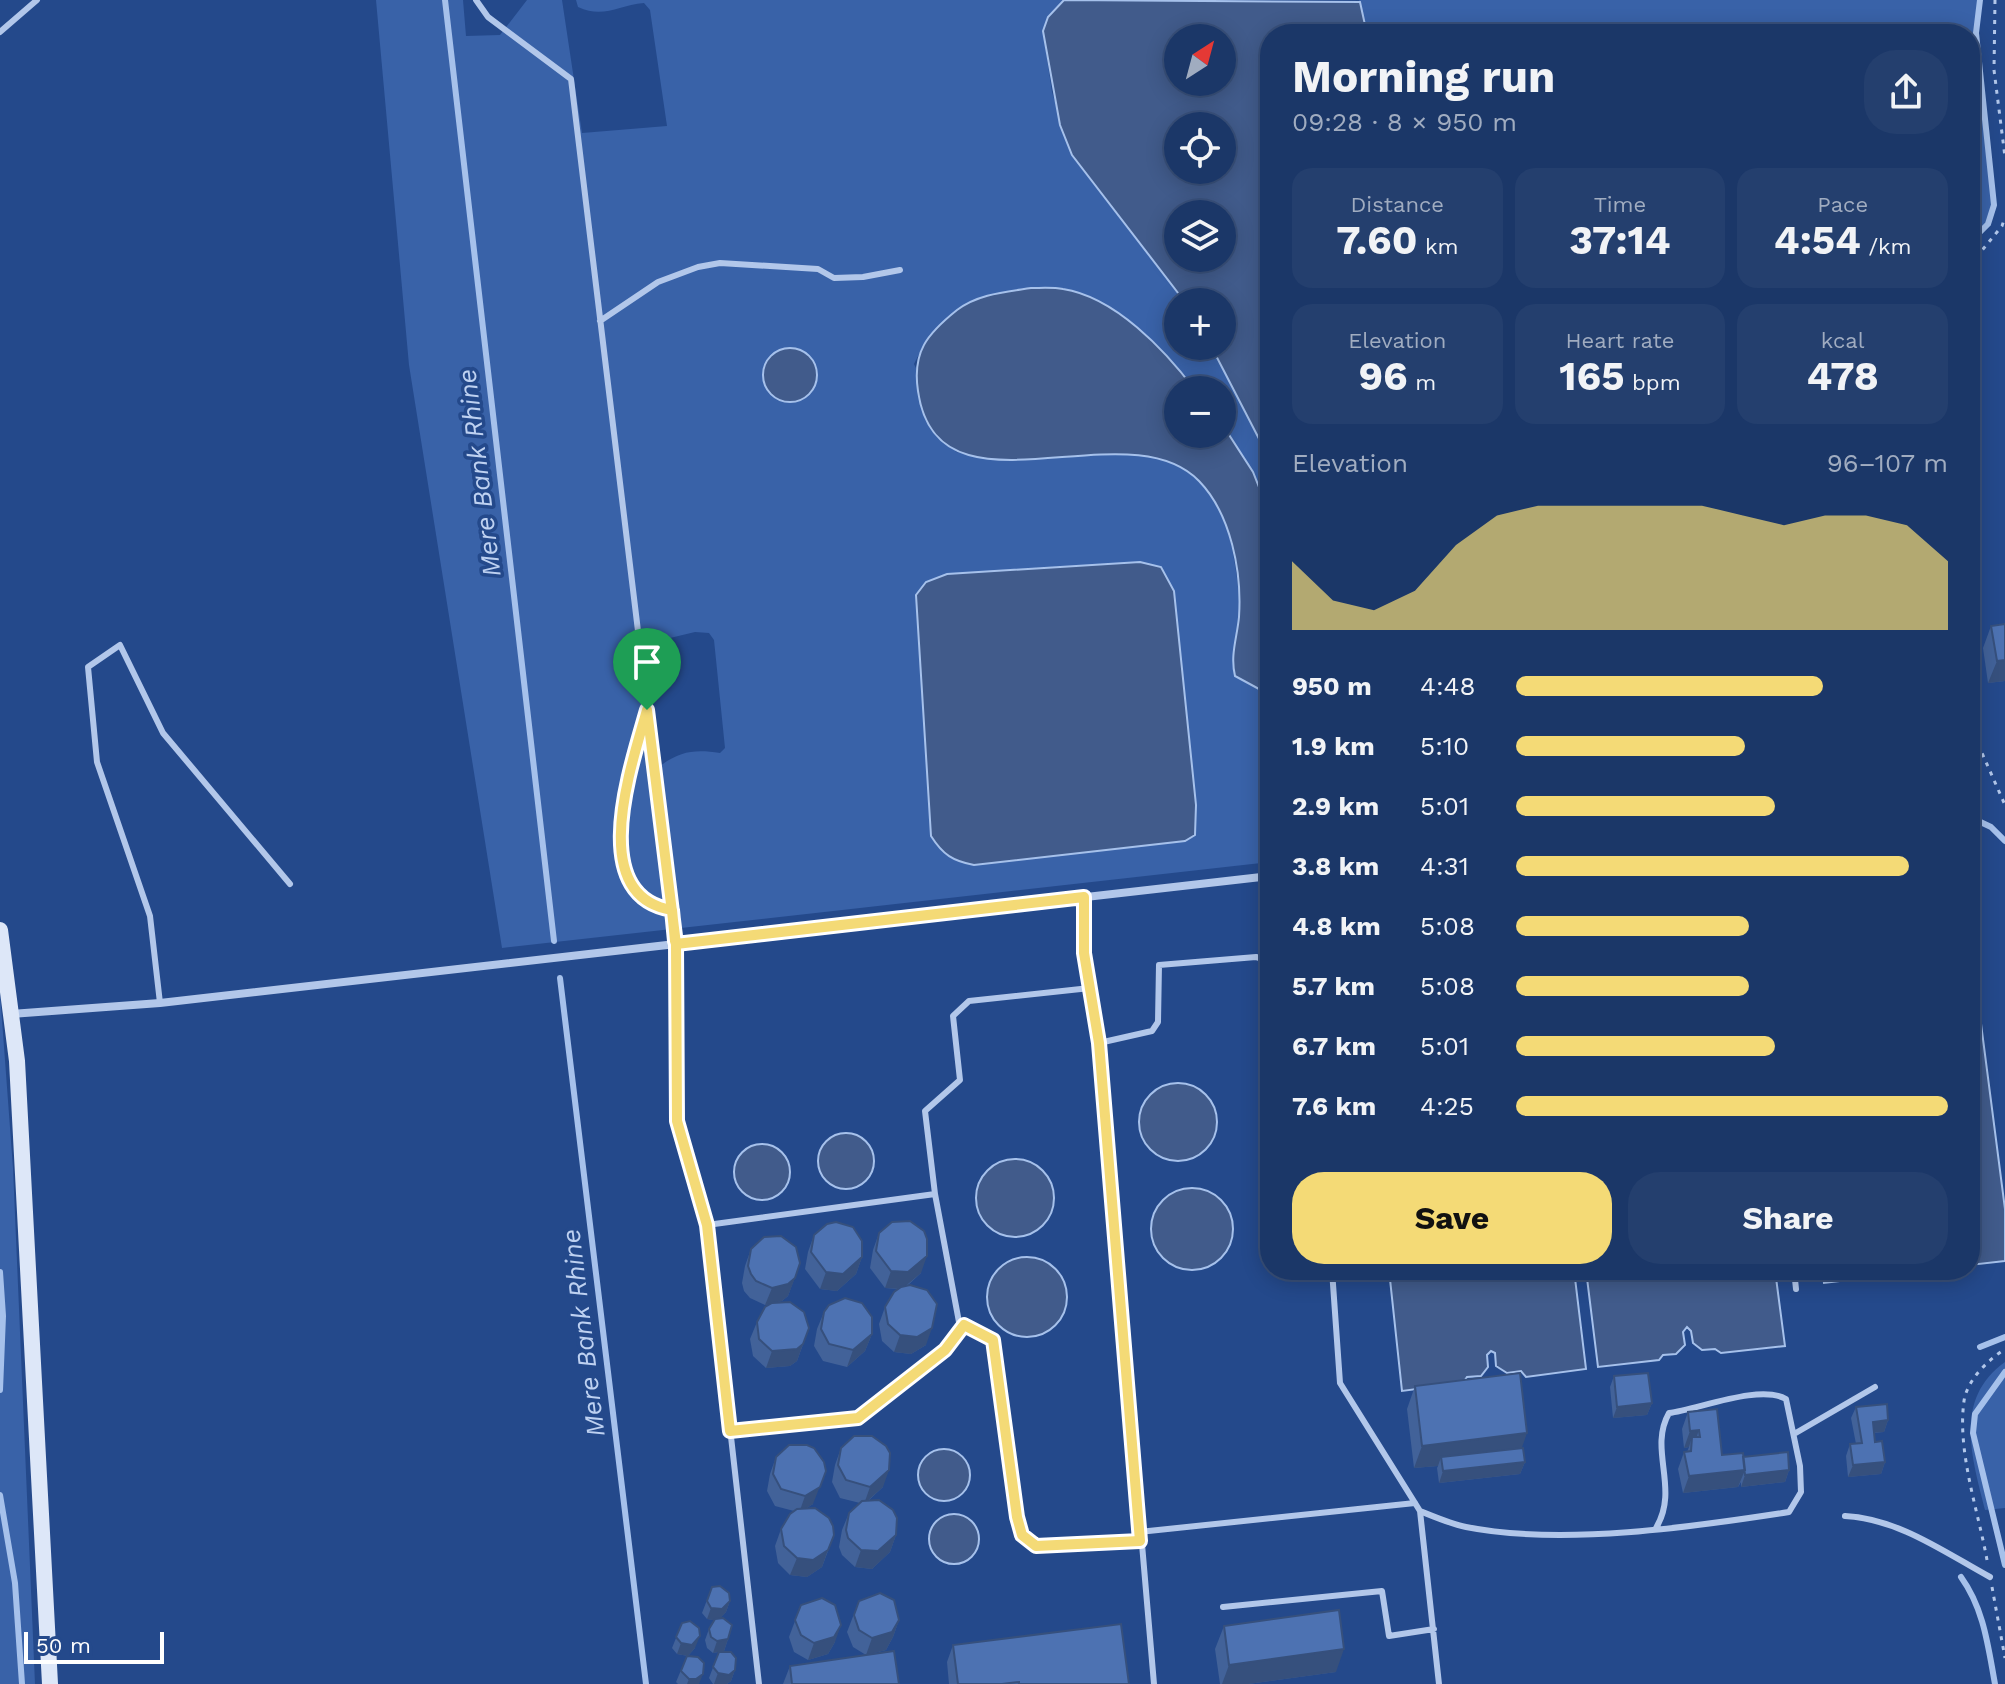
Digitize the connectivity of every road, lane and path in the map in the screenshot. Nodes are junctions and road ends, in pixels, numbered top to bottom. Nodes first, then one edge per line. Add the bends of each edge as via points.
1 (37, 0) edge
2 (476, 0) edge
3 (1995, 0) edge
4 (0, 32) edge
5 (2005, 157) edge
6 (2005, 217) edge
7 (1980, 253) edge
8 (900, 270) dead end
9 (600, 321) junction
10 (647, 710) junction
11 (1980, 749) edge
12 (2005, 805) edge
13 (1260, 877) edge
14 (290, 884) dead end
15 (1084, 897) junction
16 (672, 910) junction
17 (0, 930) edge
18 (676, 944) junction
19 (1260, 958) edge
20 (1090, 988) junction
21 (160, 1003) junction
22 (11, 1014) junction
23 (1099, 1043) junction
24 (935, 1194) junction
25 (707, 1225) junction
26 (1333, 1280) edge
27 (1795, 1280) edge
28 (1796, 1289) dead end
29 (964, 1325) junction
30 (2005, 1349) edge
31 (1875, 1387) dead end
32 (730, 1431) junction
33 (1794, 1434) junction
34 (1415, 1503) junction
35 (1420, 1511) junction
36 (1845, 1516) dead end
37 (1656, 1528) junction
38 (1139, 1532) junction
39 (1140, 1541) junction
40 (1990, 1577) junction
41 (1223, 1607) dead end
42 (1434, 1629) junction
43 (2005, 1658) edge
44 (50, 1684) edge
45 (759, 1684) edge
46 (1154, 1684) edge
47 (1439, 1684) edge

1 - 4 lane
2 - 9 lane via 488,17 571,79
3 - 5 path via 1994,70
6 - 7 path
8 - 9 lane via 834,278 818,269 720,263 658,282
9 - 10 lane
10 - 16 lane
10 - 16 lane via 623,797 620,848 632,887 650,906
11 - 12 path
13 - 15 street
14 - 21 lane via 163,733 120,645 88,667 97,762 150,916
15 - 18 street
15 - 20 lane
16 - 18 lane
17 - 22 street
18 - 21 street
18 - 25 lane via 677,1121
19 - 23 lane via 1159,965 1158,1022 1152,1031
20 - 23 lane
20 - 24 lane via 969,1001 953,1016 960,1080 925,1111
21 - 22 street
22 - 44 street
23 - 38 lane
24 - 25 lane
24 - 29 lane via 959,1322
25 - 32 lane
26 - 34 lane via 1340,1383
27 - 28 lane
29 - 32 lane via 945,1350 858,1418
29 - 39 lane via 993,1340 1022,1535 1036,1546
30 - 40 path via 1979,1371 1964,1399 1965,1442
31 - 33 lane
32 - 45 lane
33 - 37 lane via 1801,1492 1789,1512
33 - 37 lane via 1786,1399 1776,1393 1716,1400 1703,1408 1669,1413 1661,1428 1667,1509
34 - 35 lane
34 - 38 lane
35 - 37 lane via 1466,1527 1506,1531 1595,1534
35 - 42 lane
36 - 40 lane via 1871,1517 1897,1527
38 - 39 lane
39 - 46 lane
40 - 43 path
41 - 42 lane via 1382,1591 1389,1636
42 - 47 lane

